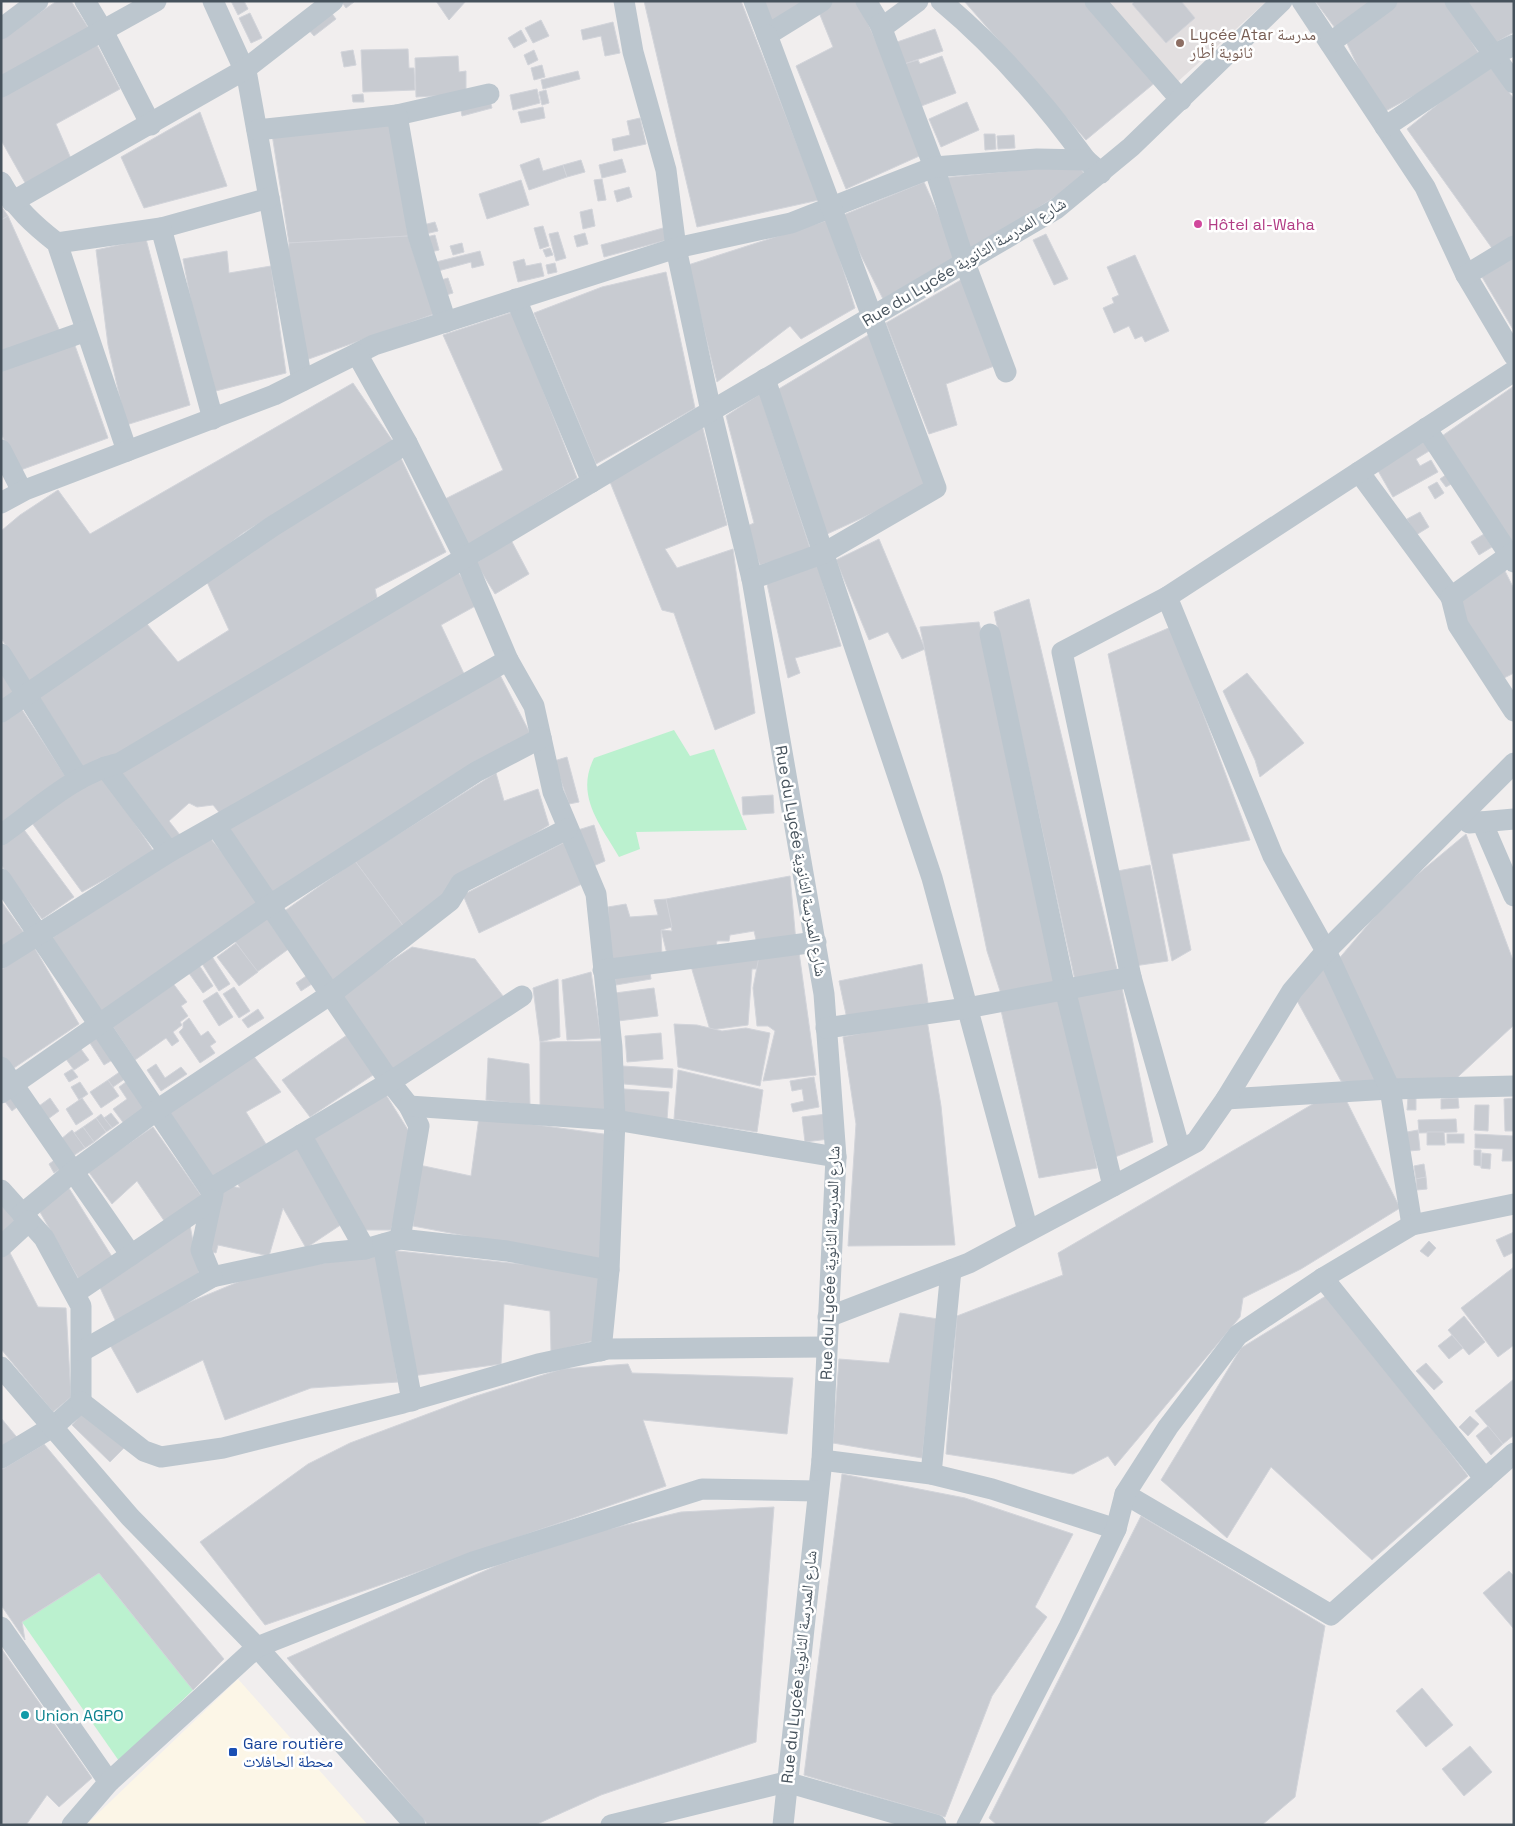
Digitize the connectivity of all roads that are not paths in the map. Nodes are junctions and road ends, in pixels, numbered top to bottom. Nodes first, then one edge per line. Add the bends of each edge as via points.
1 (38, 1) edge
2 (85, 1) edge
3 (156, 1) edge
4 (214, 1) edge
5 (333, 1) edge
6 (624, 1) edge
7 (754, 1) edge
8 (822, 1) edge
9 (866, 1) edge
10 (918, 1) edge
11 (941, 1) edge
12 (1095, 1) edge
13 (1282, 1) edge
14 (1302, 1) edge
15 (1387, 1) edge
16 (1455, 1) edge
17 (880, 24) junction
18 (1, 29) edge
19 (103, 30) junction
20 (767, 35) junction
21 (1330, 43) junction
22 (1514, 44) edge
23 (1493, 55) junction
24 (244, 70) junction
25 (1514, 83) edge
26 (1, 87) edge
27 (489, 94) dead end
28 (1181, 100) junction
29 (396, 115) junction
30 (151, 124) junction
31 (1384, 127) junction
32 (257, 130) junction
33 (1093, 166) junction
34 (934, 167) junction
35 (1, 182) edge
36 (269, 198) junction
37 (12, 202) junction
38 (833, 208) junction
39 (162, 228) junction
40 (57, 243) junction
41 (1514, 246) edge
42 (676, 248) junction
43 (965, 263) junction
44 (1466, 275) junction
45 (516, 299) junction
46 (874, 317) junction
47 (446, 322) junction
48 (86, 331) junction
49 (356, 354) junction
50 (1514, 356) edge
51 (1, 361) edge
52 (1514, 371) edge
53 (1006, 372) dead end
54 (765, 379) junction
55 (302, 382) junction
56 (711, 411) junction
57 (212, 419) junction
58 (1426, 428) junction
59 (407, 443) junction
60 (1, 450) edge
61 (127, 451) junction
62 (1359, 472) junction
63 (592, 482) junction
64 (22, 491) junction
65 (1, 503) edge
66 (824, 552) junction
67 (1512, 556) edge
68 (465, 559) junction
69 (752, 580) junction
70 (1167, 597) junction
71 (1451, 597) junction
72 (990, 634) dead end
73 (1, 654) edge
74 (508, 660) junction
75 (26, 694) junction
76 (1514, 711) edge
77 (1, 712) edge
78 (541, 738) junction
79 (1514, 763) edge
80 (105, 766) junction
81 (79, 780) junction
82 (1514, 819) edge
83 (1482, 822) junction
84 (1452, 825) junction
85 (216, 826) junction
86 (567, 830) junction
87 (1, 835) edge
88 (169, 852) junction
89 (1, 879) edge
90 (1514, 896) edge
91 (270, 905) junction
92 (39, 934) junction
93 (816, 942) junction
94 (1326, 951) junction
95 (1, 958) edge
96 (602, 970) junction
97 (1131, 977) junction
98 (1065, 990) junction
99 (331, 994) junction
100 (522, 996) dead end
101 (968, 1008) junction
102 (101, 1024) junction
103 (826, 1028) junction
104 (5, 1081) edge
105 (390, 1082) junction
106 (1514, 1086) edge
107 (1390, 1089) junction
108 (1226, 1099) junction
109 (409, 1106) junction
110 (157, 1110) junction
111 (615, 1120) junction
112 (301, 1135) junction
113 (1180, 1150) junction
114 (836, 1157) junction
115 (74, 1172) junction
116 (1113, 1186) junction
117 (1, 1190) edge
118 (211, 1194) junction
119 (1514, 1204) edge
120 (26, 1218) junction
121 (1412, 1225) junction
122 (1028, 1232) junction
123 (383, 1244) junction
124 (1, 1247) edge
125 (131, 1255) junction
126 (609, 1270) junction
127 (950, 1270) junction
128 (212, 1277) junction
129 (1322, 1278) junction
130 (75, 1293) junction
131 (828, 1317) junction
132 (826, 1347) junction
133 (82, 1351) junction
134 (601, 1351) junction
135 (1, 1367) edge
136 (412, 1401) junction
137 (81, 1402) junction
138 (54, 1426) junction
139 (1514, 1453) edge
140 (1, 1458) edge
141 (822, 1460) junction
142 (931, 1474) junction
143 (1485, 1479) junction
144 (817, 1491) junction
145 (1125, 1494) junction
146 (1116, 1529) junction
147 (1, 1627) edge
148 (257, 1647) junction
149 (109, 1782) junction
150 (786, 1782) junction
151 (72, 1825) edge
152 (415, 1825) edge
153 (611, 1825) edge
154 (783, 1825) edge
155 (936, 1825) edge
156 (967, 1825) edge

1 - 18 street
2 - 19 street
3 - 19 street
4 - 24 street
5 - 24 street
6 - 42 street, Rue du Lycée شارع المدرسة الثانوية via 633,52 666,170
7 - 20 street
8 - 20 street
9 - 17 street
10 - 17 street via 887,24
11 - 33 street via 1016,74
12 - 28 street
13 - 28 street, Rue du Lycée شارع المدرسة الثانوية
14 - 21 street
15 - 21 street
16 - 23 street
17 - 34 street
19 - 26 street
19 - 30 street
20 - 38 street
21 - 31 street
22 - 23 street
23 - 25 street
23 - 31 street
24 - 30 street
24 - 32 street
27 - 29 street
28 - 33 street, Rue du Lycée شارع المدرسة الثانوية
29 - 32 street
29 - 47 street via 418,235
30 - 37 street
31 - 44 street via 1426,187
32 - 36 street
33 - 34 street via 1037,160
33 - 43 street, Rue du Lycée شارع المدرسة الثانوية via 1056,209
34 - 38 street
34 - 43 street
35 - 37 street
36 - 39 street
36 - 55 street
37 - 40 street
38 - 42 street via 791,224
38 - 46 street
39 - 40 street
39 - 57 street
40 - 48 street
41 - 44 street
42 - 45 street
42 - 56 street, Rue du Lycée شارع المدرسة الثانوية
43 - 46 street, Rue du Lycée شارع المدرسة الثانوية
43 - 53 street
44 - 50 street
45 - 47 street
45 - 63 street
46 - 54 street, Rue du Lycée شارع المدرسة الثانوية
46 - 66 street via 936,488
47 - 49 street
48 - 51 street
48 - 61 street
49 - 55 street
49 - 59 street
52 - 58 street
54 - 56 street, Rue du Lycée شارع المدرسة الثانوية
54 - 66 street
55 - 57 street
56 - 63 street
56 - 69 street, Rue du Lycée شارع المدرسة الثانوية
57 - 61 street
58 - 62 street
58 - 67 street
59 - 68 street
59 - 75 street via 273,526
60 - 64 street
61 - 64 street
62 - 70 street
62 - 71 street
63 - 68 street
64 - 65 street
66 - 69 street
66 - 101 street via 932,878
67 - 71 street
68 - 74 street
68 - 80 street via 120,763
69 - 93 street, Rue du Lycée شارع المدرسة الثانوية
70 - 94 street via 1273,856
70 - 97 street via 1062,652
71 - 76 street via 1458,625
72 - 98 street
73 - 75 street
74 - 78 street via 534,706
74 - 85 street
75 - 77 street
75 - 81 street
78 - 86 street via 553,792
78 - 91 street via 476,772
79 - 84 street
80 - 81 street
80 - 88 street
81 - 87 street
82 - 83 street
83 - 84 street
83 - 90 street
84 - 94 street
85 - 88 street
85 - 91 street
86 - 96 street via 596,894
86 - 99 street via 461,883 450,901
88 - 92 street
89 - 92 street
91 - 99 street
91 - 102 street
92 - 95 street
92 - 102 street
93 - 96 street
93 - 103 street, Rue du Lycée شارع المدرسة الثانوية
94 - 107 street
94 - 108 street via 1292,990
96 - 111 street via 612,1048
97 - 98 street
97 - 113 street
98 - 101 street
98 - 116 street
99 - 105 street
99 - 110 street
100 - 105 street
101 - 103 street
101 - 122 street
102 - 104 street
102 - 110 street
103 - 114 street, Rue du Lycée شارع المدرسة الثانوية
104 - 115 street
105 - 109 street
105 - 112 street
106 - 107 street
107 - 108 street
107 - 121 street
108 - 113 street via 1196,1142
109 - 111 street
109 - 123 street via 419,1126
110 - 115 street
110 - 118 street
111 - 114 street
111 - 126 street
112 - 118 street
112 - 123 street
113 - 116 street
114 - 131 street, Rue du Lycée شارع المدرسة الثانوية
115 - 120 street
115 - 125 street
116 - 122 street
117 - 120 street
118 - 125 street
118 - 128 street via 201,1250
119 - 121 street
120 - 124 street
120 - 130 street via 44,1238
121 - 129 street
122 - 127 street
123 - 126 street via 507,1251
123 - 128 street
123 - 136 street
125 - 130 street
126 - 134 street
127 - 131 street
127 - 142 street
128 - 133 street
129 - 143 street
129 - 145 street via 1238,1335 1168,1427
130 - 133 street via 82,1306
131 - 132 street, Rue du Lycée شارع المدرسة الثانوية
132 - 134 street
132 - 141 street, Rue du Lycée شارع المدرسة الثانوية
133 - 137 street
134 - 136 street via 538,1364
135 - 138 street
136 - 137 street via 223,1448 161,1457 144,1451
137 - 138 street
138 - 140 street
138 - 148 street via 130,1517
139 - 143 street
141 - 142 street
141 - 144 street, Rue du Lycée شارع المدرسة الثانوية
142 - 146 street via 992,1489
143 - 145 street via 1331,1615
144 - 148 street via 702,1489 473,1562
144 - 150 street, Rue du Lycée شارع المدرسة الثانوية
145 - 146 street
146 - 156 street
147 - 149 street
148 - 149 street
148 - 152 street
149 - 151 street
150 - 153 street
150 - 154 street, Rue du Lycée شارع المدرسة الثانوية
150 - 155 street

